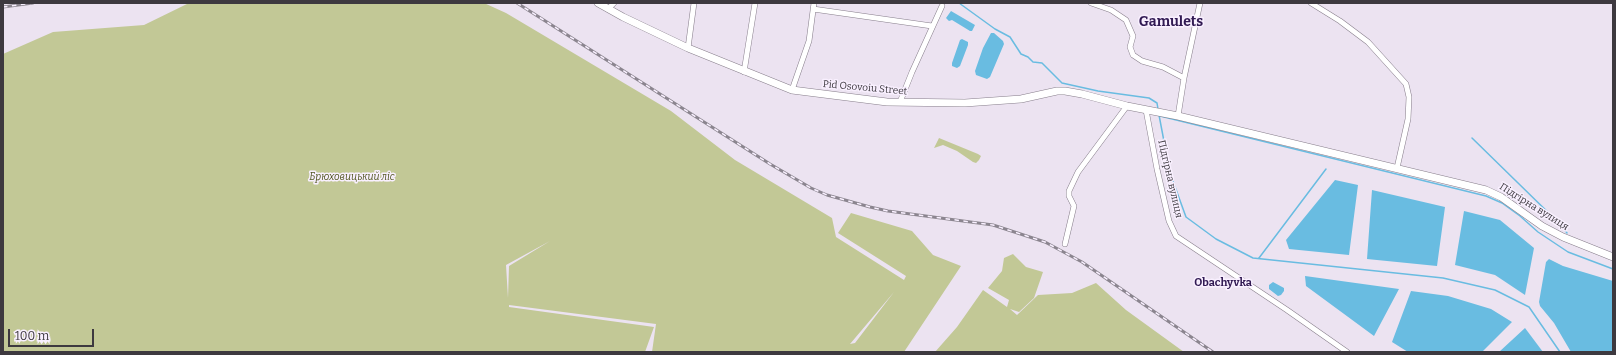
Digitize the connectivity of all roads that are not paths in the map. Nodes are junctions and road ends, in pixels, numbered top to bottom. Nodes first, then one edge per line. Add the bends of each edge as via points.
1 (598, 3) edge
2 (614, 3) edge
3 (694, 3) edge
4 (755, 3) edge
5 (814, 3) edge
6 (1091, 3) edge
7 (1200, 3) edge
8 (1311, 3) edge
9 (942, 6) dead end
10 (608, 9) junction
11 (813, 9) junction
12 (932, 26) junction
13 (688, 48) junction
14 (744, 72) junction
15 (1184, 78) junction
16 (792, 90) junction
17 (900, 102) junction
18 (1127, 106) junction
19 (1149, 111) junction
20 (1163, 113) joint
21 (1178, 116) junction
22 (1397, 168) junction
23 (1065, 244) dead end
24 (1613, 257) edge
25 (1347, 352) edge

1 - 10 street, Pid Osovoiu Street
2 - 10 street
3 - 13 street
4 - 14 street
5 - 11 street
6 - 15 street via 1111,10 1126,20 1133,36 1130,47 1133,55
7 - 15 street
8 - 22 street via 1368,42 1406,84 1409,96 1408,119
9 - 12 street
10 - 13 street, Pid Osovoiu Street
11 - 12 street
11 - 16 street via 809,41
12 - 17 street
13 - 14 street, Pid Osovoiu Street
14 - 16 street, Pid Osovoiu Street
15 - 21 street
16 - 17 street, Pid Osovoiu Street
17 - 18 street, Pid Osovoiu Street via 976,103 1066,91
18 - 19 street, Pid Osovoiu Street
18 - 23 street via 1078,172 1069,191 1074,206
19 - 20 street, Pid Osovoiu Street
19 - 25 street, Підгірна вулиця via 1157,169 1169,221 1176,236
20 - 21 street, Підгірна вулиця
21 - 22 street, Підгірна вулиця
22 - 24 street, Підгірна вулиця via 1486,190 1563,238

